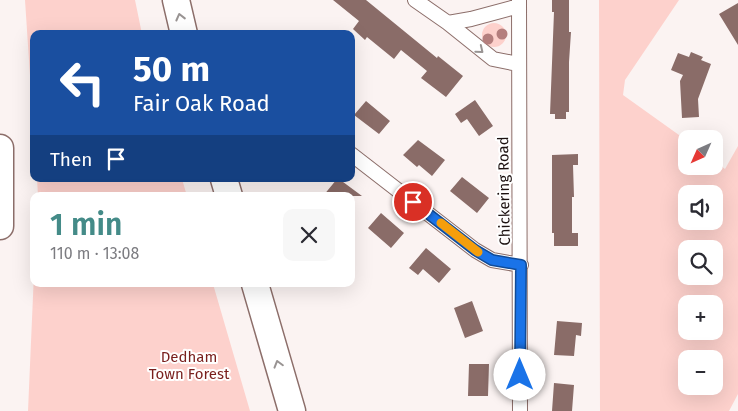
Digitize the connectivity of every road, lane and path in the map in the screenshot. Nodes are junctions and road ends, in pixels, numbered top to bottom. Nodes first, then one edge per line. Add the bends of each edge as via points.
1 (176, 0) edge
2 (415, 0) edge
3 (519, 3) edge
4 (448, 23) junction
5 (183, 30) edge
6 (518, 64) junction
7 (0, 148) edge
8 (355, 157) edge
9 (0, 226) edge
10 (521, 265) junction
11 (256, 287) edge
12 (292, 411) edge
13 (520, 411) edge

5 -> 1 highway
2 - 4 street
3 - 4 street
3 - 6 street, Chickering Road
4 -> 6 street via 493,60
6 - 10 street, Chickering Road
7 - 9 highway
8 - 10 street via 475,250 492,260
10 - 13 street, Chickering Road
12 -> 11 highway

